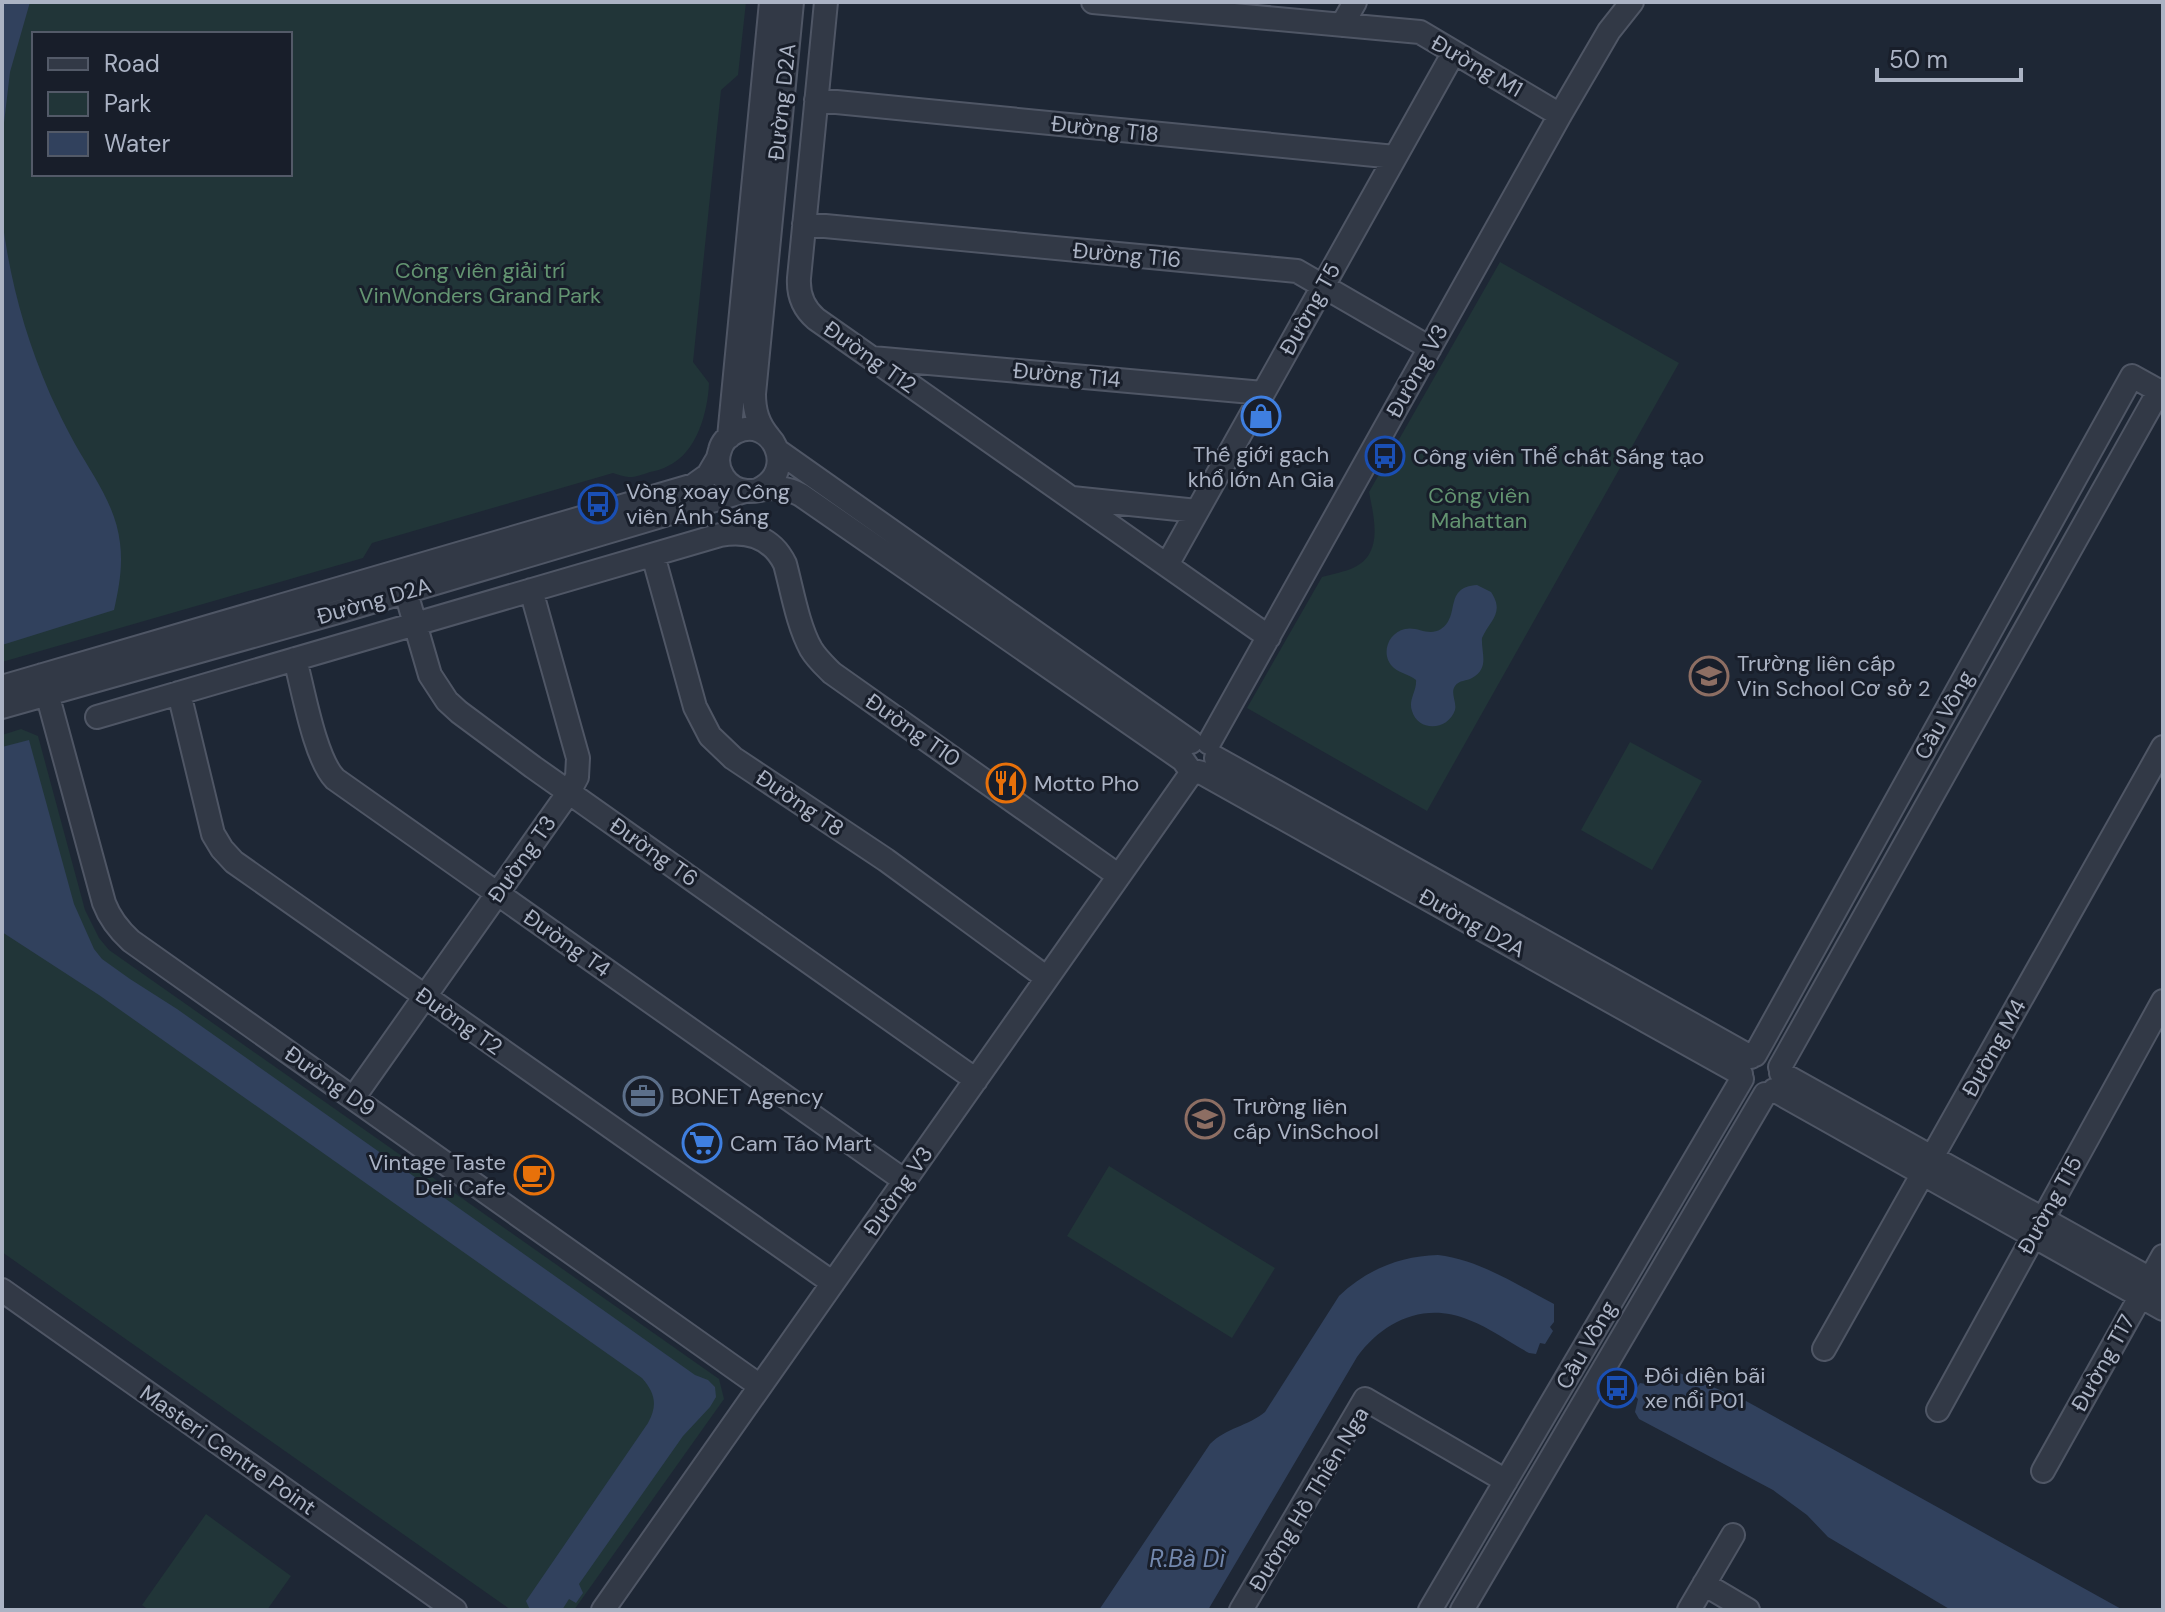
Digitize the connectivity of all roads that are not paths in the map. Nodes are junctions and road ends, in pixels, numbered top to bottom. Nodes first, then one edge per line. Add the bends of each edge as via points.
1 (771, 2) edge
2 (792, 2) edge
3 (826, 2) edge
4 (1093, 2) edge
5 (1215, 2) edge
6 (1355, 2) edge
7 (1632, 2) edge
8 (1169, 9) junction
9 (1342, 25) junction
10 (1454, 52) junction
11 (816, 100) junction
12 (1560, 115) junction
13 (1395, 157) junction
14 (804, 224) junction
15 (1323, 287) junction
16 (1430, 348) junction
17 (871, 358) junction
18 (1263, 393) junction
19 (729, 437) junction
20 (774, 444) junction
21 (718, 458) junction
22 (752, 490) junction
23 (1071, 498) junction
24 (1197, 511) junction
25 (653, 555) junction
26 (1167, 565) junction
27 (403, 581) junction
28 (531, 590) junction
29 (414, 624) junction
30 (1269, 637) junction
31 (295, 659) junction
32 (44, 685) junction
33 (2, 687) edge
34 (179, 693) junction
35 (2, 707) edge
36 (97, 717) dead end
37 (2163, 747) edge
38 (1199, 758) junction
39 (569, 792) junction
40 (1119, 876) junction
41 (497, 894) junction
42 (1047, 978) junction
43 (425, 997) junction
44 (2163, 1001) edge
45 (1747, 1067) junction
46 (976, 1080) junction
47 (1775, 1081) junction
48 (354, 1097) junction
49 (1928, 1166) junction
50 (905, 1181) junction
51 (2038, 1228) junction
52 (2163, 1256) edge
53 (833, 1283) junction
54 (2151, 1287) edge
55 (2, 1290) edge
56 (2163, 1309) edge
57 (1824, 1349) dead end
58 (760, 1386) junction
59 (1938, 1410) dead end
60 (2043, 1471) dead end
61 (1506, 1481) junction
62 (1733, 1535) dead end
63 (1704, 1584) junction
64 (455, 1610) edge
65 (603, 1610) edge
66 (1241, 1610) edge
67 (1430, 1610) edge
68 (1462, 1610) edge
69 (1689, 1610) edge
70 (1748, 1610) edge

1 - 19 street, Đường D2A
2 - 20 street, Đường D2A via 754,394 759,422
3 - 11 street, Đường T12
4 - 8 street, Đường M1
5 - 8 street, Đường M1
6 - 9 street
7 - 12 street, Đường V3
8 - 9 street, Đường M1
9 - 10 street, Đường M1 via 1420,32
10 - 12 street, Đường M1
10 - 13 street, Đường T5
11 - 13 street, Đường T18
11 - 14 street, Đường T12
12 - 16 street, Đường V3
13 - 15 street, Đường T5
14 - 15 street, Đường T16 via 1297,271
14 - 17 street, Đường T12 via 799,288 804,306
15 - 16 street, Đường T16
15 - 18 street, Đường T5
16 - 30 street, Đường V3
17 - 18 street, Đường T14
17 - 23 street, Đường T12
18 - 24 street, Đường T5
19 - 20 street via 751,429
19 - 21 street
20 - 22 street via 779,463 775,476
20 - 38 street, Đường D2A
21 - 22 street via 726,482
21 - 27 street, Đường D2A via 694,485
22 - 27 street, Đường D2A
22 - 38 street, Đường D2A via 782,488 805,497
23 - 24 street, Đường T12
23 - 26 street, Đường T12
24 - 26 street, Đường T5
25 - 28 street
25 - 40 street, Đường T10 via 731,533 764,540 785,564 805,636 821,663
25 - 42 street, Đường T8 via 695,707 710,736 733,758 886,860
26 - 30 street, Đường T12
27 - 29 street, Đường T6
27 - 32 street, Đường D2A
28 - 29 street
28 - 39 street, Đường T3 via 578,758
29 - 31 street
29 - 39 street, Đường T6 via 430,675 447,701
30 - 38 street, Đường V3
31 - 34 street
31 - 41 street, Đường T4 via 328,773
32 - 33 street, Đường D2A
32 - 35 street, Đường D2A
32 - 48 street, Đường D9 via 114,923 131,941
34 - 36 street
34 - 43 street, Đường T2 via 213,834 222,849
37 - 49 street, Đường M4
38 - 40 street, Đường V3
38 - 45 street, Đường D2A
39 - 41 street, Đường T3
39 - 46 street, Đường T6
40 - 42 street, Đường V3
41 - 43 street, Đường T3
41 - 50 street, Đường T4
42 - 46 street, Đường V3
43 - 48 street, Đường T3
43 - 53 street, Đường T2
44 - 51 street, Đường T15
45 - 47 street via 1765,1055 1771,1057
45 - 47 street via 1747,1088 1752,1092
45 - 47 street, Cầu Vồng via 2132,376 2159,391
45 - 61 street, Cầu Vồng
46 - 50 street, Đường V3
47 - 49 street
47 - 68 street, Cầu Vồng
48 - 58 street, Đường D9
49 - 51 street
49 - 57 street, Đường M4
50 - 53 street, Đường V3
51 - 54 street
51 - 59 street, Đường T15
52 - 54 street, Đường T17
53 - 58 street, Đường V3
54 - 56 street
54 - 60 street, Đường T17
55 - 64 street, Masteri Centre Point
58 - 65 street, Đường V3
61 - 66 street, Đường Hồ Thiên Nga via 1365,1399
61 - 67 street, Cầu Vồng
62 - 63 street
63 - 69 street
63 - 70 street

